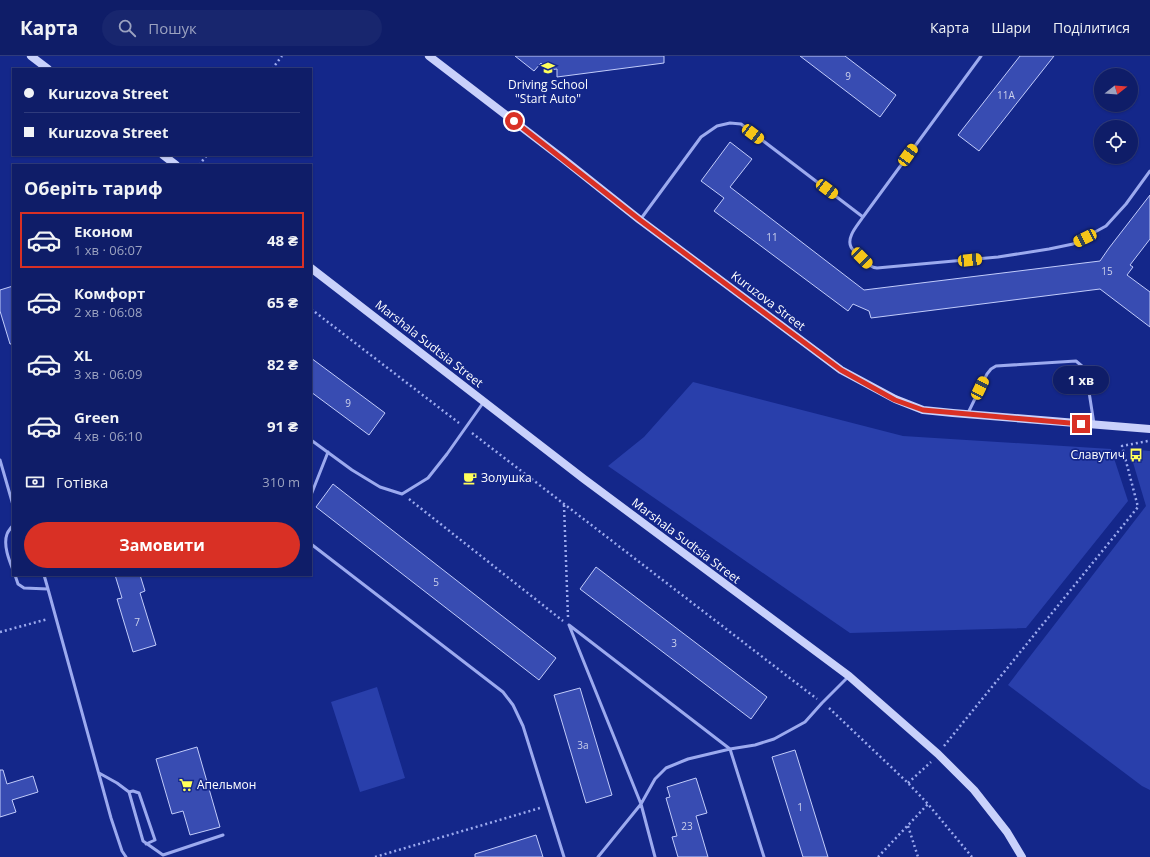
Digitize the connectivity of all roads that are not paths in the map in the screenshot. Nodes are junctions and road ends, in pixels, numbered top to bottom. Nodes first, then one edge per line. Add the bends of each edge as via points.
1 (31, 56) edge
2 (429, 56) edge
3 (981, 56) edge
4 (47, 68) edge
5 (164, 156) edge
6 (175, 164) edge
7 (1150, 171) edge
8 (863, 217) junction
9 (640, 220) junction
10 (312, 269) edge
11 (484, 401) junction
12 (967, 415) junction
13 (1094, 426) junction
14 (1150, 430) edge
15 (312, 441) edge
16 (328, 452) junction
17 (0, 460) edge
18 (312, 492) edge
19 (12, 502) edge
20 (12, 526) edge
21 (312, 545) edge
22 (12, 568) edge
23 (15, 576) edge
24 (44, 576) edge
25 (48, 589) junction
26 (849, 676) junction
27 (730, 749) junction
28 (98, 773) junction
29 (129, 792) junction
30 (641, 804) junction
31 (223, 835) dead end
32 (146, 844) junction
33 (126, 857) edge
34 (564, 857) edge
35 (598, 857) edge
36 (655, 857) edge
37 (764, 857) edge
38 (1022, 857) edge

1 - 4 street
2 - 9 street, Kuruzova Street
3 - 8 lane
5 - 6 street
7 - 8 lane via 1106,226 1073,244 1049,249 990,258 877,268 868,264 849,243
8 - 9 lane via 741,124 730,123 717,126 701,137
9 - 12 street, Kuruzova Street via 841,370 895,400 923,410
10 - 11 street, Marshala Sudtsia Street
11 - 16 lane via 428,478 402,494 380,487
11 - 26 street, Marshala Sudtsia Street via 608,498
12 - 13 street, Kuruzova Street
12 - 13 lane via 987,374 996,366 1076,361 1083,367 1087,379
13 - 14 street, Kuruzova Street
15 - 16 lane
16 - 18 lane
17 - 19 lane
20 - 22 lane via 7,533 6,541
21 - 34 lane via 503,692 513,705 523,726
23 - 25 lane via 18,584 24,588
24 - 25 lane
25 - 28 lane
26 - 27 lane via 805,722 774,739
26 - 38 street, Marshala Sudtsia Street via 938,754 974,790 1007,832
27 - 30 lane via 688,759 666,768 655,779
27 - 30 lane via 569,625
27 - 37 lane
28 - 29 lane
28 - 33 lane
29 - 32 lane
29 - 32 lane via 139,792 155,840
30 - 35 lane
30 - 36 lane
31 - 32 lane via 163,855

